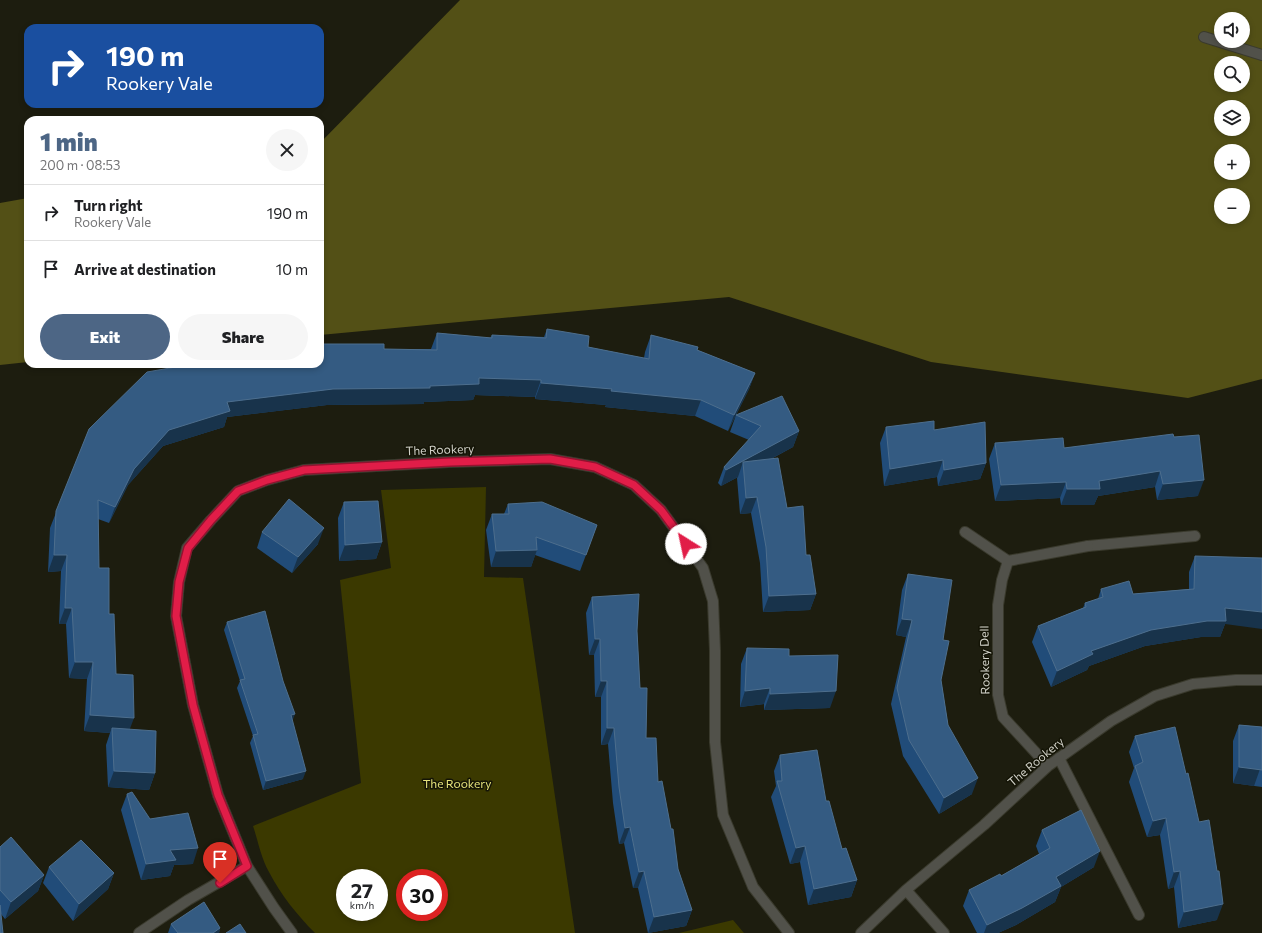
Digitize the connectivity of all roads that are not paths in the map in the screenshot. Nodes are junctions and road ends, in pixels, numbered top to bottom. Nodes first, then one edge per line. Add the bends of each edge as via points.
1 (1204, 37) dead end
2 (1262, 55) edge
3 (965, 532) dead end
4 (1195, 536) dead end
5 (1008, 561) junction
6 (1262, 680) edge
7 (1059, 758) junction
8 (1048, 766) junction
9 (247, 866) junction
10 (906, 890) junction
11 (1139, 915) dead end
12 (140, 933) edge
13 (292, 933) edge
14 (789, 933) edge
15 (861, 933) edge
16 (944, 933) edge

1 - 2 street
3 - 5 street
4 - 5 street via 1088,546
5 - 8 street, Rookery Dell via 998,605 998,695 1003,717
6 - 7 street, The Rookery via 1193,684 1155,696 1111,721
7 - 8 street, The Rookery
7 - 11 street
8 - 10 street, The Rookery via 984,825
9 - 12 street via 188,900
9 - 13 street, The Rookery
9 - 14 street, The Rookery via 218,795 193,705 176,616 179,582 188,548 238,491 304,470 550,459 595,467 634,485 661,510 703,568 713,601 715,742 723,815 753,887
10 - 15 street, The Rookery
10 - 16 street

